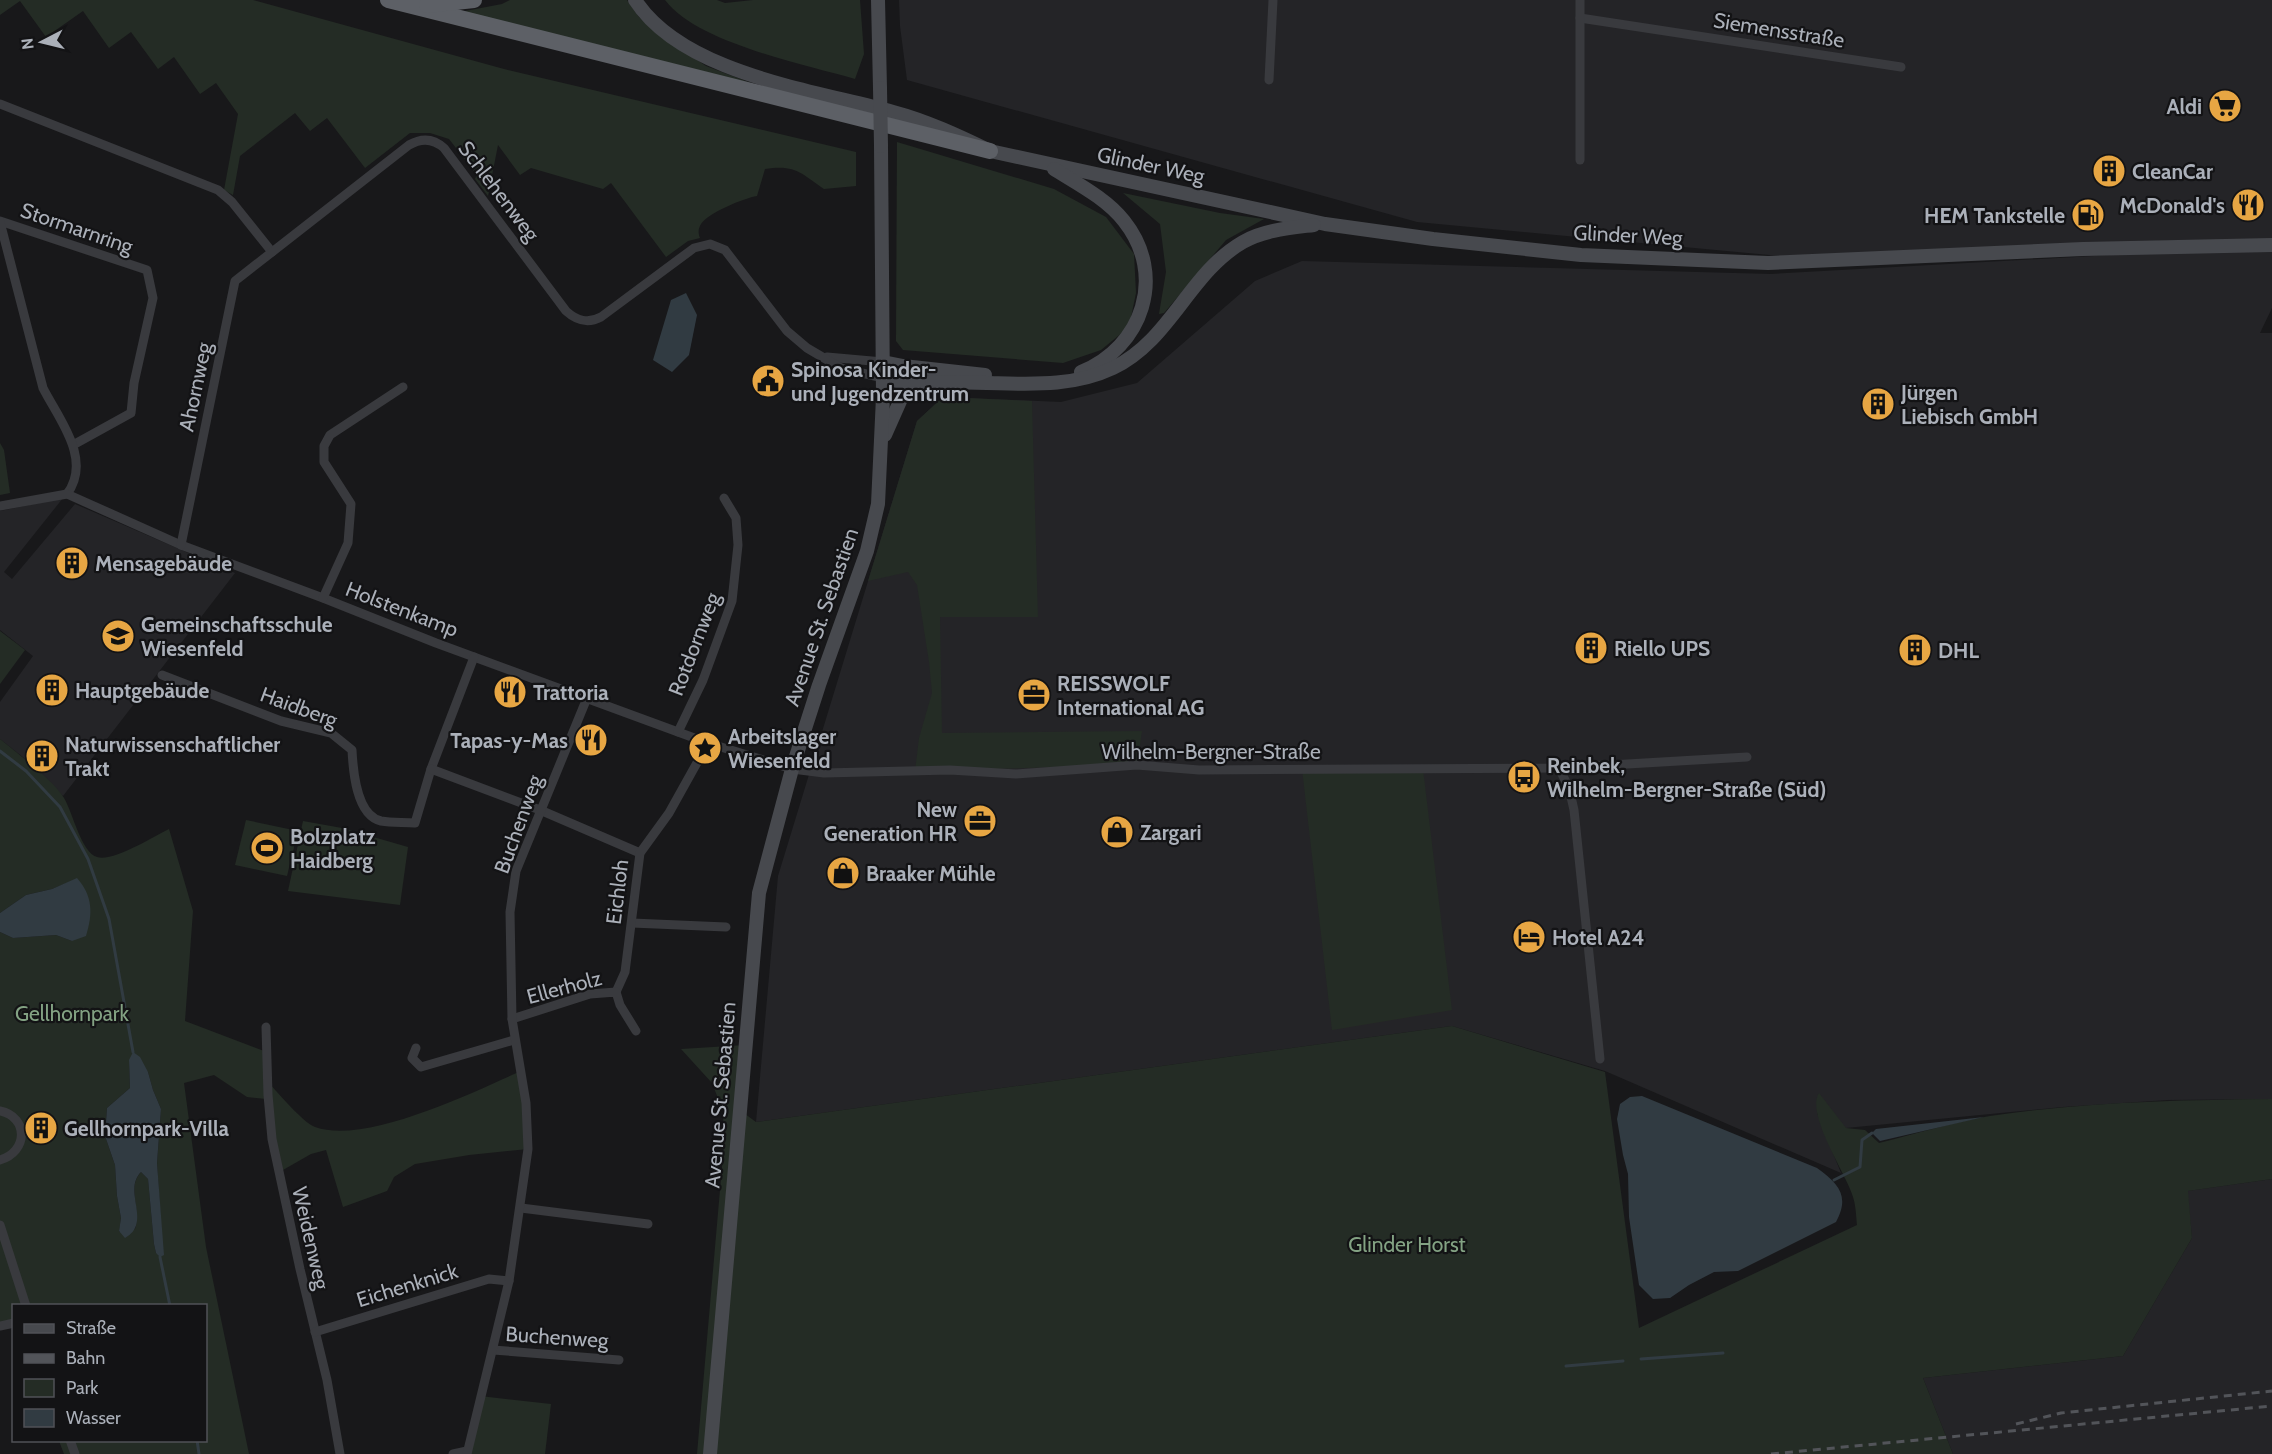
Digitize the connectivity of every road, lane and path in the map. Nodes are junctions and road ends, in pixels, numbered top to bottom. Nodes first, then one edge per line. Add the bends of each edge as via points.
1 (388, 0) edge
2 (474, 0) edge
3 (635, 0) edge
4 (878, 0) edge
5 (1272, 0) edge
6 (1580, 0) edge
7 (414, 7) junction
8 (1580, 18) junction
9 (1901, 67) dead end
10 (1269, 80) dead end
11 (0, 104) edge
12 (990, 151) junction
13 (1580, 160) dead end
14 (1048, 165) junction
15 (0, 222) edge
16 (1325, 224) junction
17 (2272, 245) edge
18 (272, 252) junction
19 (809, 349) junction
20 (883, 362) junction
21 (883, 378) junction
22 (919, 382) junction
23 (403, 387) dead end
24 (882, 441) junction
25 (73, 445) junction
26 (67, 494) junction
27 (724, 498) dead end
28 (0, 506) edge
29 (181, 545) junction
30 (323, 597) junction
31 (474, 657) junction
32 (162, 675) dead end
33 (587, 698) junction
34 (678, 732) junction
35 (708, 743) junction
36 (1747, 757) dead end
37 (1558, 768) junction
38 (431, 769) junction
39 (792, 769) junction
40 (540, 810) junction
41 (640, 853) junction
42 (632, 923) junction
43 (726, 927) dead end
44 (616, 992) junction
45 (512, 1019) junction
46 (266, 1027) dead end
47 (636, 1031) dead end
48 (514, 1040) junction
49 (416, 1048) dead end
50 (1600, 1059) dead end
51 (0, 1111) edge
52 (0, 1160) edge
53 (521, 1208) junction
54 (648, 1224) dead end
55 (0, 1225) edge
56 (509, 1281) junction
57 (26, 1304) edge
58 (315, 1332) junction
59 (493, 1350) junction
60 (619, 1360) dead end
61 (467, 1453) edge
62 (340, 1454) edge
63 (453, 1454) edge
64 (710, 1454) edge

1 - 7 highway
2 - 7 highway
3 - 12 main road, Glinder Weg via 666,33 718,62 785,86 939,126
4 - 20 main road, Avenue St. Sebastien, bridge
5 - 10 street
6 - 8 street
7 - 12 highway
8 - 9 street, Siemensstraße
8 - 13 street
11 - 18 street via 218,190
12 - 14 main road, Glinder Weg
14 - 16 main road, Glinder Weg
14 - 20 main road via 1111,207 1137,242 1143,256 1146,289 1139,315 1125,340 1092,367 1064,377 995,376
15 - 25 street, Stormarnring via 43,388
15 - 25 street, Stormarnring via 147,270 153,298 131,413
16 - 17 main road, Glinder Weg via 1581,255 1768,263
16 - 22 main road via 1270,232 1233,249 1205,275 1156,338 1128,360 1098,375 1043,384
18 - 19 street, Schlehenweg via 411,143 428,140 446,150 575,318 588,321 601,317 692,249 710,244 727,252 787,331
18 - 29 street, Ahornweg via 236,281
19 - 20 street, Schlehenweg via 834,359
19 - 21 street, Schlehenweg via 841,368
20 - 21 main road, Avenue St. Sebastien
21 - 22 main road
21 - 24 main road, Avenue St. Sebastien
22 - 24 main road via 901,399
23 - 30 street via 330,435 324,446 324,462 351,504 348,543
24 - 39 main road, Avenue St. Sebastien via 881,485 872,534
25 - 26 street, Stormarnring via 73,485
26 - 28 street
26 - 29 street, Holstenkamp
27 - 34 street, Rotdornweg via 736,518 738,545 732,601 703,680
29 - 30 street, Holstenkamp
30 - 31 street, Holstenkamp
31 - 33 street, Holstenkamp
31 - 38 street, Haidberg
32 - 38 street, Haidberg via 281,721 331,733 352,750 354,780 363,806 378,820 415,823
33 - 34 street, Holstenkamp
33 - 40 street, Buchenweg
34 - 35 street, Holstenkamp
35 - 39 street, Holstenkamp
35 - 41 street, Eichloh via 669,813
36 - 37 street, Wilhelm-Bergner-Straße
37 - 39 street, Wilhelm-Bergner-Straße via 1199,770 1137,765 1016,774 950,770 824,773
37 - 50 street via 1569,788 1574,810
38 - 40 street
39 - 64 main road, Avenue St. Sebastien via 759,893
40 - 41 street
40 - 45 street, Buchenweg via 516,871 510,912
41 - 42 street, Eichloh
42 - 43 street
42 - 44 street, Eichloh via 626,972
44 - 45 street, Ellerholz via 590,994
44 - 47 street, Ellerholz
45 - 48 street, Buchenweg
46 - 58 street, Weidenweg via 272,1139
48 - 49 street via 421,1067 412,1058
48 - 53 street, Buchenweg via 523,1082 528,1140
51 - 52 street via 17,1121 22,1137 14,1153
53 - 54 street
53 - 56 street, Buchenweg
55 - 57 street
56 - 58 street, Eichenknick via 489,1279
56 - 59 street, Buchenweg
58 - 62 street, Weidenweg
59 - 60 street, Buchenweg
59 - 61 street, Buchenweg
61 - 63 street

